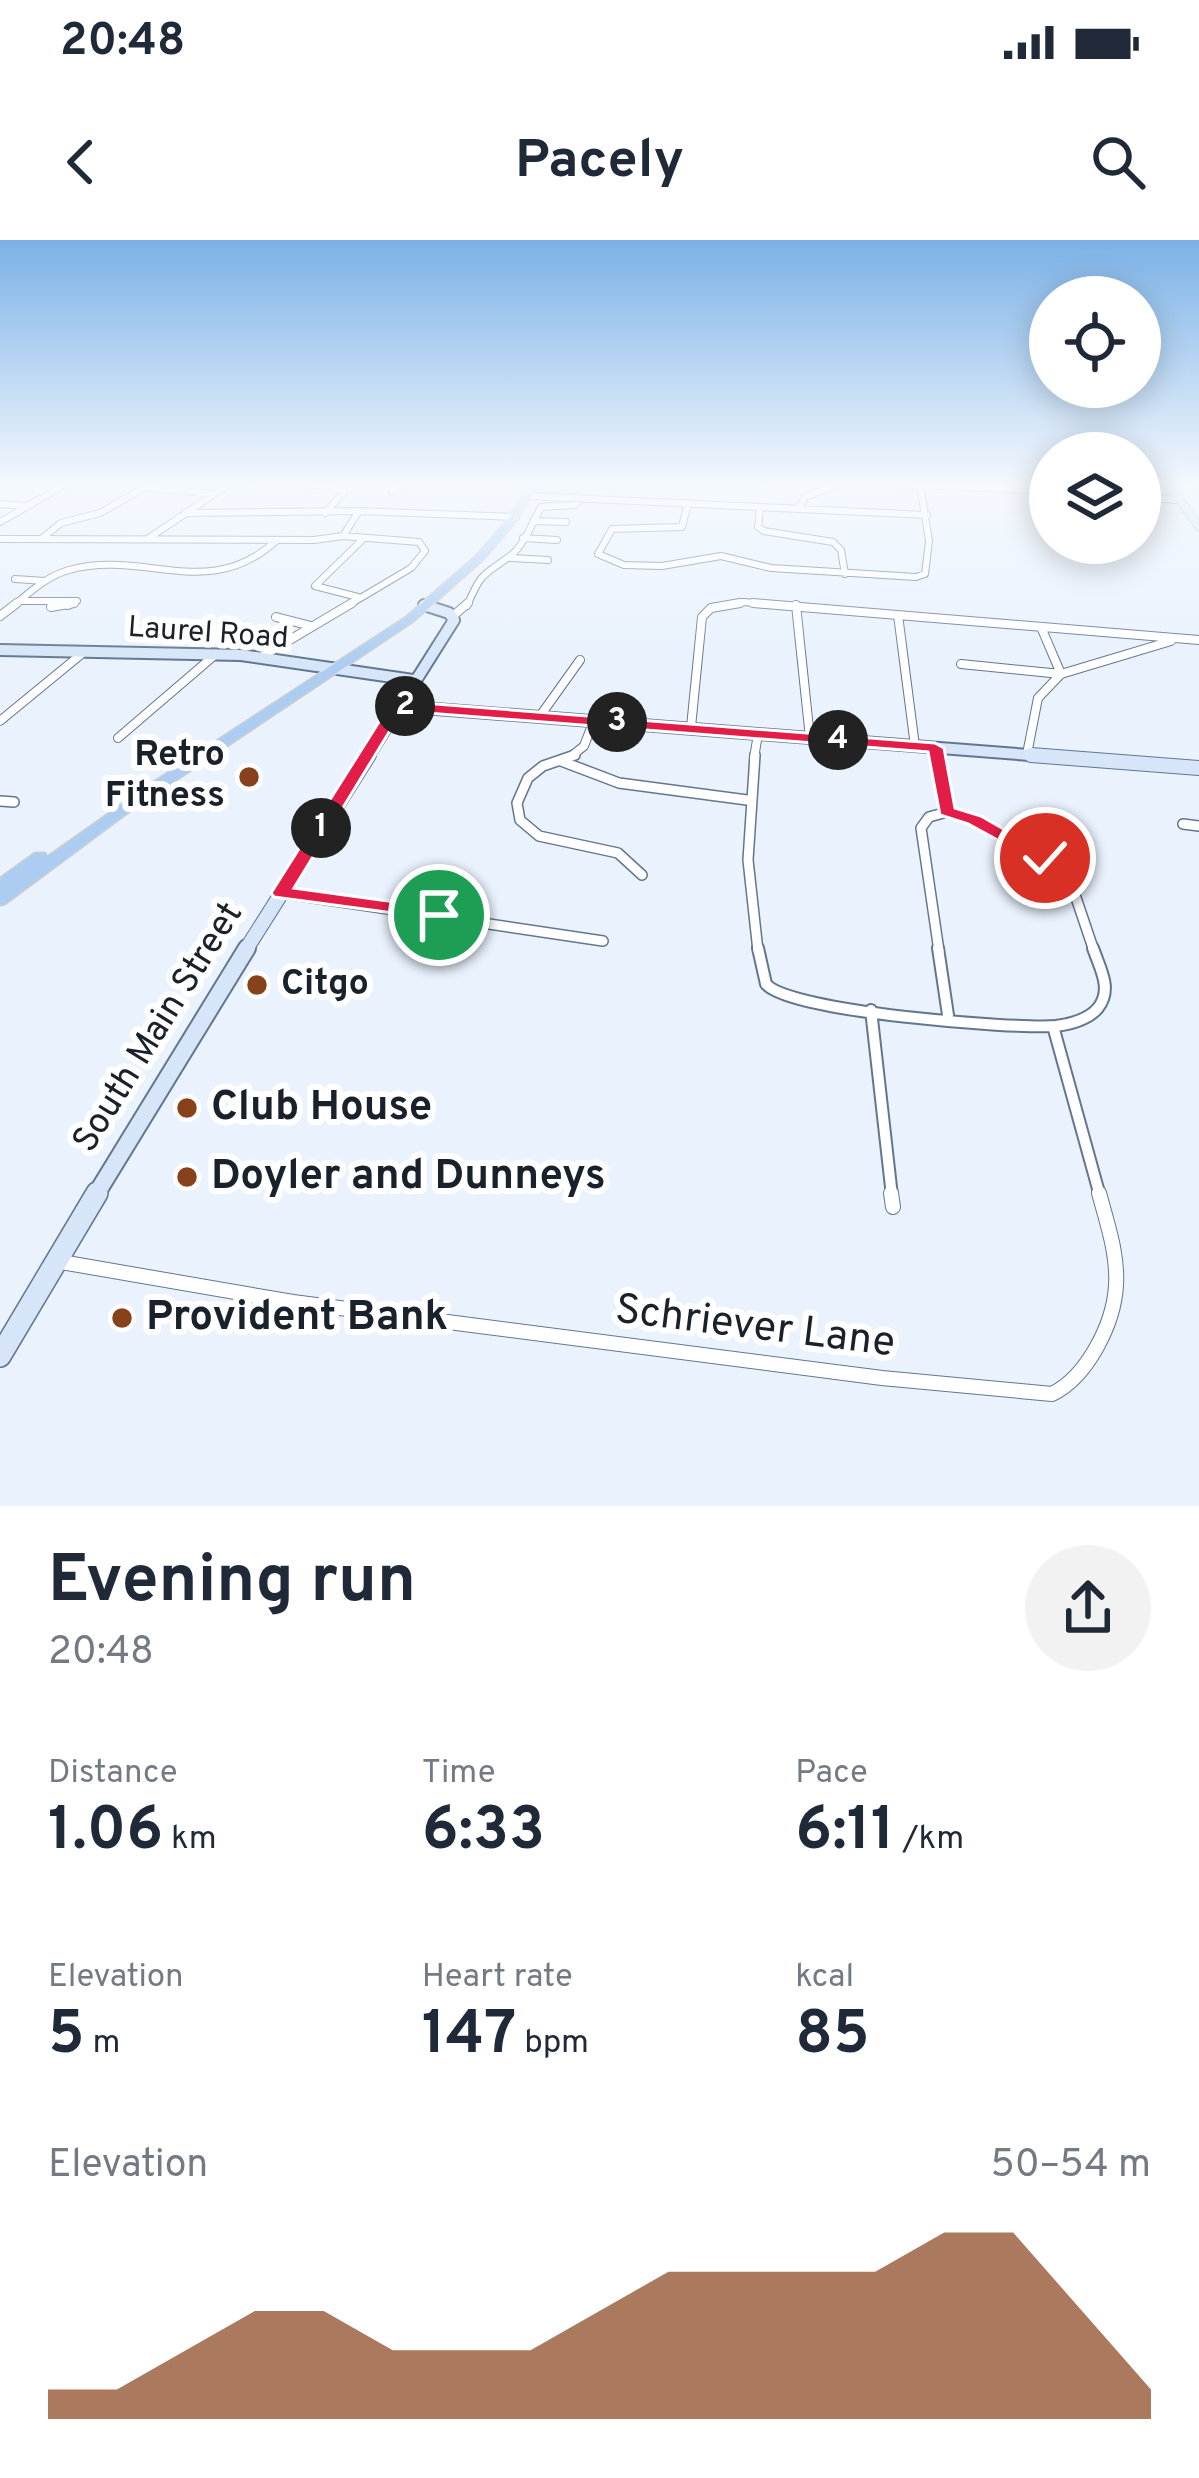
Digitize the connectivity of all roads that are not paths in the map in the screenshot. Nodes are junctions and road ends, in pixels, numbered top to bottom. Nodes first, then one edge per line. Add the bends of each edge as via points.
1 (275, 543) edge
2 (360, 543) edge
3 (420, 543) edge
4 (495, 543) edge
5 (520, 543) edge
6 (604, 543) edge
7 (834, 543) edge
8 (926, 543) edge
9 (511, 558) junction
10 (548, 560) dead end
11 (845, 574) junction
12 (15, 579) dead end
13 (45, 581) junction
14 (358, 597) junction
15 (21, 601) junction
16 (52, 602) dead end
17 (424, 605) junction
18 (796, 605) junction
19 (898, 615) junction
20 (0, 616) edge
21 (276, 616) dead end
22 (453, 616) junction
23 (311, 626) junction
24 (1042, 627) junction
25 (1174, 640) junction
26 (1199, 640) edge
27 (0, 650) edge
28 (84, 652) junction
29 (216, 654) junction
30 (261, 658) junction
31 (580, 660) dead end
32 (961, 664) dead end
33 (329, 668) junction
34 (1061, 674) junction
35 (413, 680) junction
36 (397, 706) junction
37 (540, 716) junction
38 (594, 720) junction
39 (0, 721) edge
40 (691, 728) junction
41 (758, 734) junction
42 (118, 738) dead end
43 (809, 738) junction
44 (915, 746) junction
45 (935, 748) junction
46 (1027, 754) junction
47 (561, 761) junction
48 (1199, 768) edge
49 (747, 800) junction
50 (0, 801) edge
51 (14, 802) dead end
52 (947, 812) junction
53 (1183, 824) dead end
54 (1199, 826) edge
55 (642, 875) dead end
56 (0, 886) edge
57 (281, 893) junction
58 (0, 900) edge
59 (603, 940) dead end
60 (871, 1010) junction
61 (948, 1015) junction
62 (1053, 1026) junction
63 (892, 1207) dead end
64 (55, 1262) junction
65 (0, 1355) edge

1 - 13 street via 240,568 79,568
2 - 14 street via 315,586
3 - 14 street via 425,551 411,568
4 - 17 main road
5 - 9 street
6 - 11 street via 598,554 624,565 721,556
7 - 11 street
8 - 11 street via 925,574
9 - 10 street
9 - 22 street, South Main Street via 491,565
12 - 13 street
13 - 15 street
14 - 23 street
15 - 16 street
15 - 20 street
17 - 22 street
17 - 33 main road
18 - 19 street
18 - 40 street via 723,604 702,617
18 - 43 street
19 - 24 street
19 - 44 street
21 - 23 street
22 - 35 street, South Main Street
23 - 30 street
24 - 25 street
24 - 34 street
25 - 26 street
25 - 34 street
27 - 28 street, Laurel Road
28 - 29 street, Laurel Road
28 - 39 street
29 - 30 street, Laurel Road
29 - 42 street
30 - 33 street, Laurel Road
31 - 37 street
32 - 34 street
33 - 35 street, Laurel Road
33 - 56 main road
33 - 58 main road
34 - 46 street via 1038,698
35 - 36 street, South Main Street
36 - 37 street
36 - 57 street, South Main Street
37 - 38 street
38 - 40 street
38 - 47 street via 586,744
40 - 41 street
41 - 43 street
41 - 49 street
43 - 44 street
44 - 45 street
45 - 46 street
45 - 52 street
46 - 48 street
47 - 49 street via 619,784
47 - 55 street via 521,788 518,820 532,833 627,856
49 - 60 street via 745,871 771,992
50 - 51 street
52 - 61 street via 921,828
52 - 62 street via 1068,874 1107,988 1084,1022
53 - 54 street
57 - 59 street
57 - 64 street, South Main Street
60 - 61 street
60 - 63 street
61 - 62 street
62 - 64 street, Schriever Lane via 1112,1242 1117,1288 1098,1343 1071,1385 1052,1394 293,1302
64 - 65 street, South Main Street

